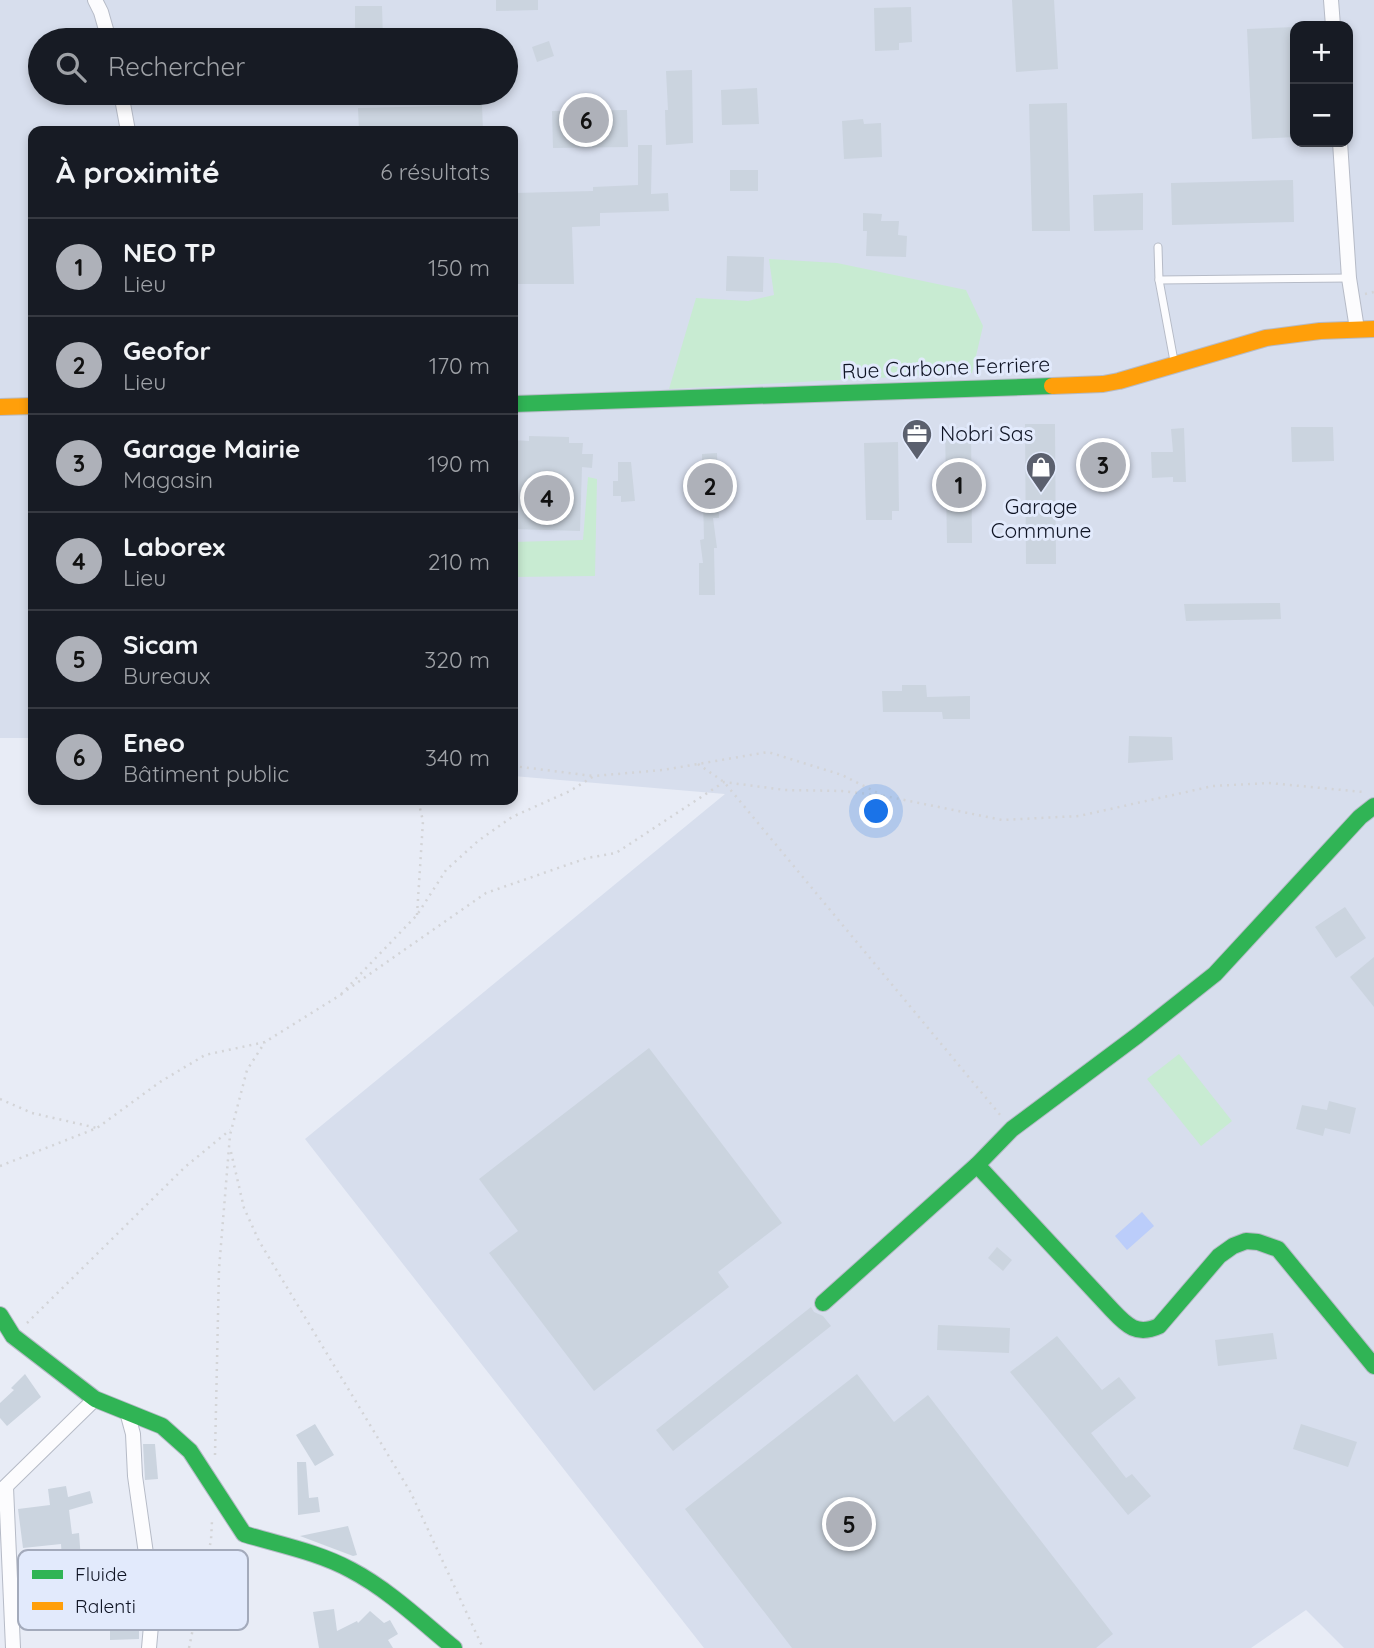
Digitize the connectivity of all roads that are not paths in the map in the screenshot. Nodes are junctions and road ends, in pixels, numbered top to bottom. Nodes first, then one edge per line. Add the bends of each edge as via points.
1 (95, 0) edge
2 (1331, 0) edge
3 (1333, 21) edge
4 (106, 28) edge
5 (123, 105) edge
6 (127, 126) edge
7 (1340, 147) edge
8 (1158, 247) dead end
9 (1349, 278) junction
10 (1159, 280) junction
11 (1357, 329) junction
12 (1374, 329) edge
13 (1175, 366) junction
14 (518, 404) edge
15 (28, 406) edge
16 (0, 407) edge
17 (1374, 806) edge
18 (977, 1165) junction
19 (823, 1303) dead end
20 (0, 1315) edge
21 (7, 1340) edge
22 (1374, 1366) edge
23 (95, 1399) junction
24 (127, 1412) junction
25 (3, 1490) edge
26 (145, 1550) edge
27 (151, 1630) edge
28 (13, 1648) edge
29 (149, 1648) edge
30 (454, 1648) edge

1 - 4 street
2 - 3 street
5 - 6 street
7 - 9 street
8 - 10 lane
9 - 10 lane
9 - 11 street
10 - 13 lane
11 - 12 street, Rue Carbone Ferriere
11 - 13 street, Rue Carbone Ferriere via 1266,339
13 - 14 street, Rue Carbone Ferriere via 1103,384
15 - 16 street
17 - 18 street via 1215,974 1012,1129
18 - 19 street
18 - 22 street via 1136,1330 1149,1331 1161,1323 1231,1247 1261,1242 1278,1248
20 - 21 street
21 - 23 street
23 - 24 street
23 - 25 street
24 - 26 street
24 - 30 street via 162,1426 190,1451 244,1534 313,1553 351,1570
25 - 28 street
27 - 29 street

